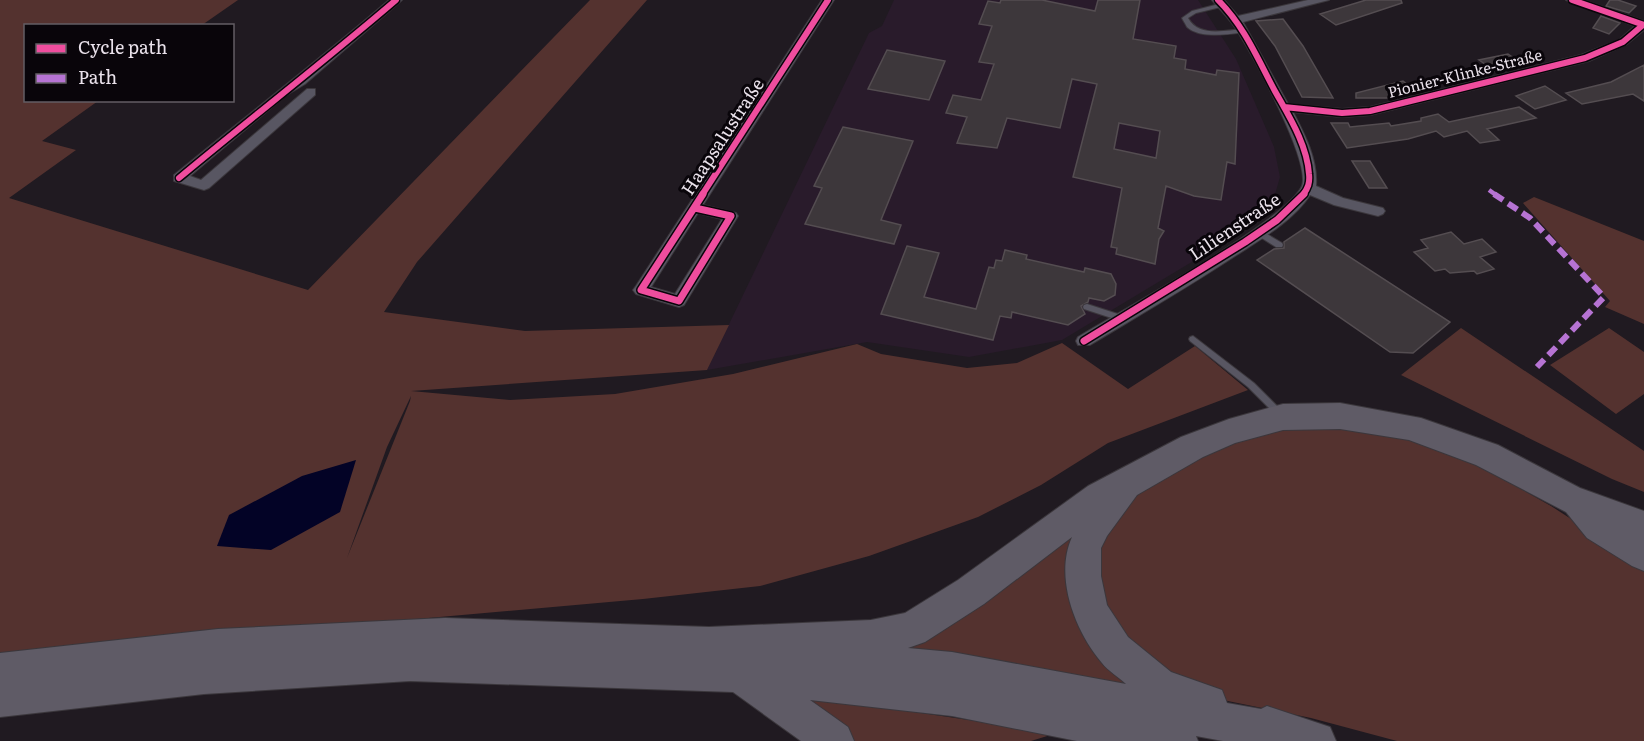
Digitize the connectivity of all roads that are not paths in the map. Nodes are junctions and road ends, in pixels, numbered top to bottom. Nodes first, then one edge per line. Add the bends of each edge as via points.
1 (396, 0) edge
2 (828, 0) edge
3 (1323, 0) edge
4 (1572, 0) edge
5 (1221, 2) edge
6 (1235, 20) junction
7 (1644, 25) edge
8 (1244, 31) junction
9 (291, 87) junction
10 (1284, 107) junction
11 (1308, 189) junction
12 (695, 208) junction
13 (1378, 212) dead end
14 (1260, 233) junction
15 (1279, 245) dead end
16 (1087, 307) dead end
17 (1121, 318) junction
18 (1193, 339) dead end
19 (1084, 341) dead end
20 (1283, 417) junction
21 (1127, 484) junction
22 (1572, 500) junction
23 (1641, 525) edge
24 (1644, 555) edge
25 (709, 645) junction
26 (0, 672) edge
27 (738, 673) junction
28 (0, 698) edge
29 (1301, 737) edge
30 (1156, 740) edge
31 (834, 741) edge

1 - 9 street
2 - 12 street, Haapsalustraße
3 - 6 street
4 - 7 street
5 - 6 street
5 - 8 lane via 1185,18 1187,25 1210,33
6 - 8 street
7 - 10 street, Pionier-Klinke-Straße via 1623,42 1585,58 1370,111 1342,113
8 - 10 street
9 - 9 street via 179,178 204,185 311,92
10 - 11 street via 1305,155 1310,173
11 - 13 street
11 - 14 street, Lilienstraße via 1292,208
12 - 12 street, Haapsalustraße via 731,216 679,301 641,290
14 - 15 lane
14 - 17 street, Lilienstraße
16 - 17 lane
17 - 19 street, Lilienstraße
18 - 20 lane via 1251,385
20 - 21 highway via 1192,447
20 - 22 highway via 1340,416 1410,427 1486,455
21 - 25 highway via 1078,510 971,592 912,629 871,638
21 - 29 highway via 1095,525 1084,548 1083,576 1090,611 1115,650 1159,687
22 - 23 highway
22 - 24 highway via 1599,527
25 - 26 highway via 433,636 218,647
25 - 29 highway via 952,671
27 - 28 highway via 410,662 204,675
27 - 30 highway via 952,697
27 - 31 highway

